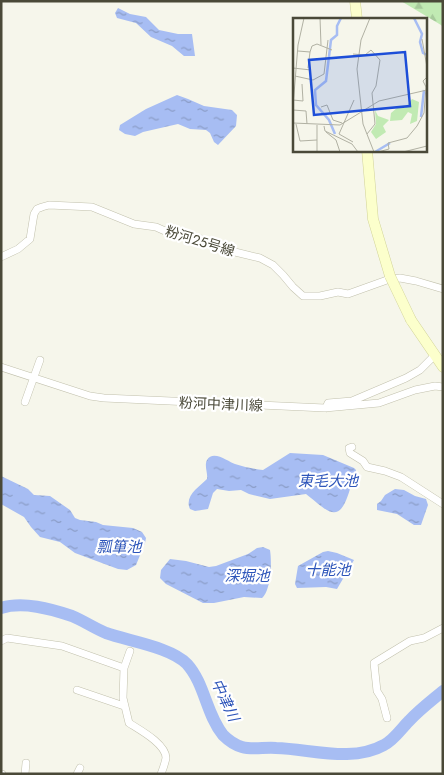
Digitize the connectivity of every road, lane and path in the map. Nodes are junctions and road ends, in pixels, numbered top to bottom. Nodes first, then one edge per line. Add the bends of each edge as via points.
1 (355, 1) edge
2 (357, 18) edge
3 (367, 151) edge
4 (1, 257) edge
5 (443, 289) edge
6 (434, 356) junction
7 (40, 360) dead end
8 (1, 367) edge
9 (443, 367) edge
10 (35, 379) junction
11 (443, 386) edge
12 (25, 402) dead end
13 (326, 408) junction
14 (352, 447) dead end
15 (443, 504) edge
16 (443, 628) edge
17 (1, 641) edge
18 (130, 651) dead end
19 (124, 668) junction
20 (77, 690) dead end
21 (124, 706) junction
22 (387, 718) dead end
23 (26, 763) dead end
24 (25, 774) edge
25 (161, 774) edge

1 - 2 main road
3 - 6 main road, bridge via 374,219 390,276 411,320
4 - 5 street, 粉河25号線 via 30,239 34,214 38,209 49,205 85,207 102,210 134,224 202,239 260,258 272,264 303,296 348,294 400,278
6 - 9 main road
6 - 13 street via 406,378 352,401 328,403
7 - 10 street
8 - 10 street, 粉河中津川線
10 - 12 street
10 - 13 street, 粉河中津川線 via 104,398
11 - 13 street, 粉河中津川線 via 415,390 379,403
14 - 15 street via 349,448 350,453 367,467 401,477
16 - 22 street via 410,641 374,663 378,691
17 - 19 street via 7,638 62,646
18 - 19 street
19 - 21 street
20 - 21 street
21 - 25 street via 130,723 165,751
23 - 24 street

